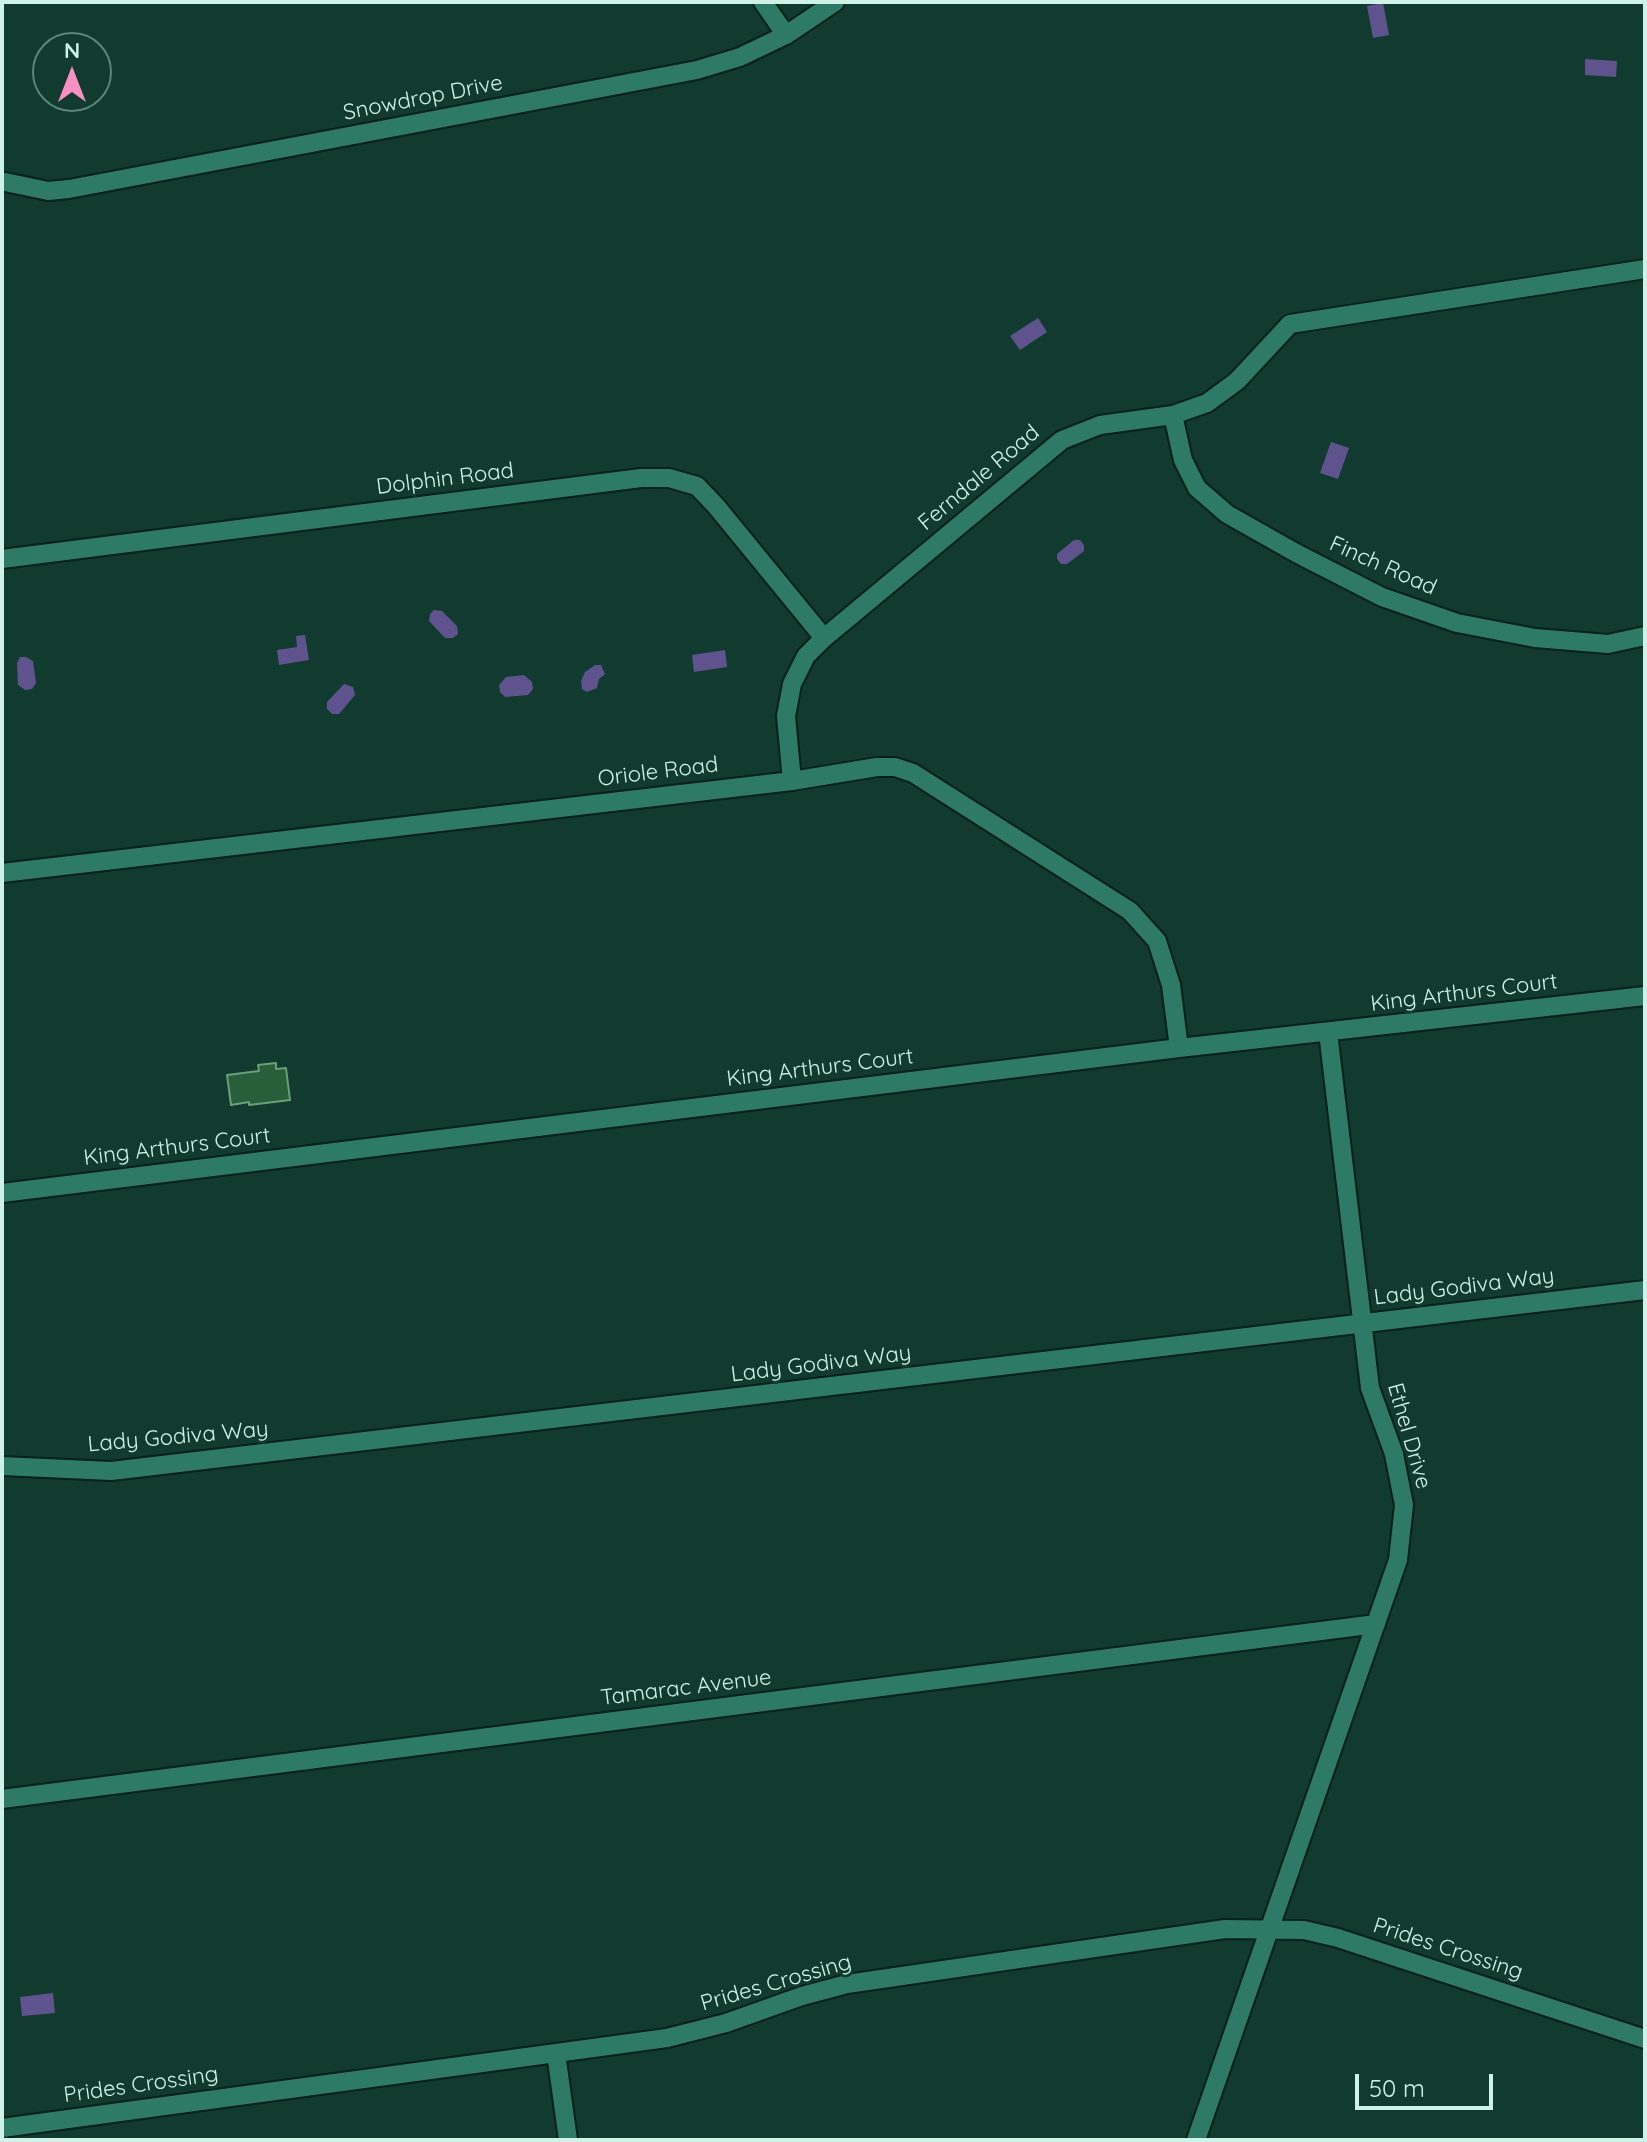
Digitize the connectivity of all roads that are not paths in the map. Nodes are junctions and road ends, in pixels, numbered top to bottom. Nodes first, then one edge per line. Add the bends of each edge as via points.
1 (763, 2) edge
2 (835, 2) edge
3 (786, 35) junction
4 (5, 182) dead end
5 (1645, 269) edge
6 (1173, 415) junction
7 (2, 559) edge
8 (1645, 636) edge
9 (824, 638) junction
10 (792, 781) junction
11 (2, 873) edge
12 (1645, 996) edge
13 (1328, 1032) junction
14 (1179, 1048) junction
15 (2, 1193) edge
16 (1645, 1290) edge
17 (1361, 1324) junction
18 (2, 1466) edge
19 (1376, 1624) junction
20 (2, 1799) edge
21 (1270, 1929) junction
22 (1645, 2039) edge
23 (556, 2053) junction
24 (2, 2128) edge
25 (568, 2140) edge
26 (1196, 2140) edge

1 - 3 street
2 - 3 street, Snowdrop Drive
3 - 4 street, Snowdrop Drive via 697,70 85,186 48,191
5 - 6 street, Ferndale Road via 1290,324 1237,381 1207,403
6 - 8 street, Finch Road via 1183,460 1197,488 1227,514 1382,597 1457,623 1535,638 1608,644
6 - 9 street, Ferndale Road via 1100,425 1062,440
7 - 9 street, Dolphin Road via 669,478 697,486
9 - 10 street, Ferndale Road via 806,656 792,684 786,716
10 - 11 street, Oriole Road
10 - 14 street, Oriole Road via 877,767 913,773 1130,911 1157,941 1171,985
12 - 13 street, King Arthurs Court
13 - 14 street, King Arthurs Court
13 - 17 street, Ethel Drive
14 - 15 street, King Arthurs Court
16 - 17 street, Lady Godiva Way
17 - 18 street, Lady Godiva Way via 111,1471
17 - 19 street, Ethel Drive via 1370,1388 1394,1454 1404,1505 1398,1560
19 - 20 street, Tamarac Avenue
19 - 21 street, Ethel Drive
21 - 22 street, Prides Crossing via 1338,1938
21 - 23 street, Prides Crossing via 1171,1935 847,1984 667,2038
21 - 26 street, Ethel Drive
23 - 24 street, Prides Crossing
23 - 25 street

